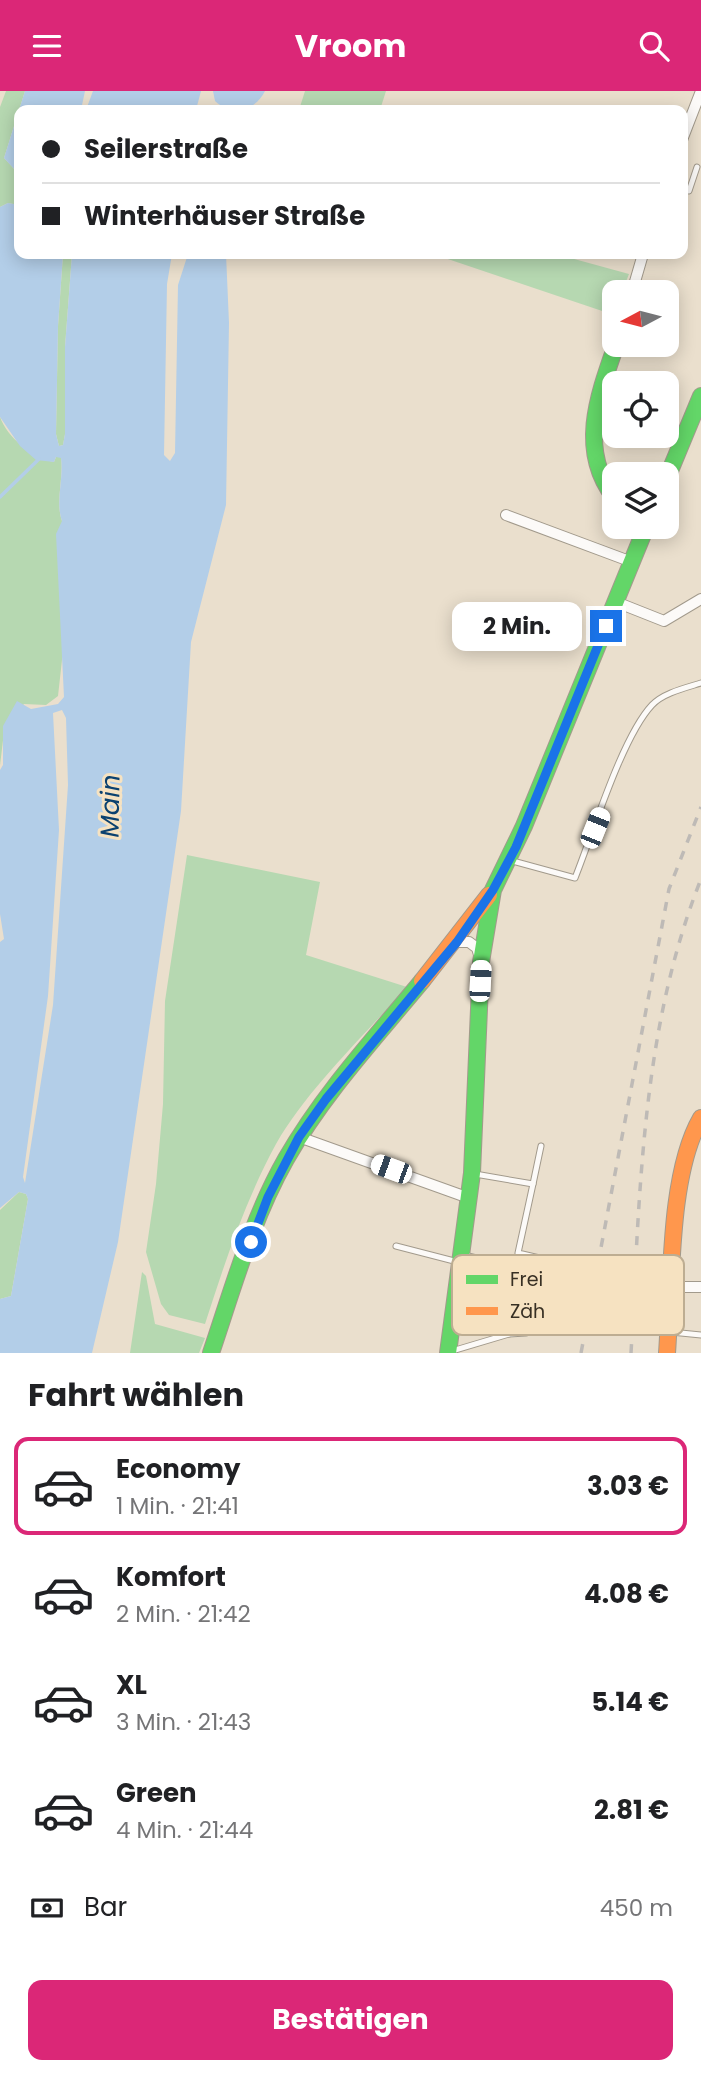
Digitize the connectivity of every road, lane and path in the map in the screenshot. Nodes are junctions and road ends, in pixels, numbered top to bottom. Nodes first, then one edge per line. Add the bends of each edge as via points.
1 (701, 91) edge
2 (688, 125) edge
3 (697, 167) dead end
4 (688, 191) edge
5 (642, 259) edge
6 (635, 280) edge
7 (612, 357) edge
8 (701, 396) edge
9 (674, 462) edge
10 (602, 480) edge
11 (506, 515) dead end
12 (641, 539) edge
13 (632, 562) junction
14 (701, 599) edge
15 (616, 602) junction
16 (701, 683) edge
17 (509, 860) junction
18 (493, 890) junction
19 (457, 942) junction
20 (481, 962) junction
21 (701, 1118) edge
22 (299, 1137) junction
23 (541, 1146) dead end
24 (472, 1173) junction
25 (533, 1184) junction
26 (469, 1198) junction
27 (396, 1246) dead end
28 (462, 1255) edge
29 (527, 1255) edge
30 (674, 1255) edge
31 (452, 1257) edge
32 (452, 1323) edge
33 (506, 1335) edge
34 (668, 1335) edge
35 (448, 1352) edge
36 (211, 1353) edge
37 (667, 1353) edge

1 - 2 street
3 - 4 lane
5 - 6 street
7 - 10 main road via 600,392 595,439
8 - 9 main road
11 - 13 street
12 - 13 main road
13 - 15 main road
14 - 15 street via 664,621
15 - 17 main road
16 - 17 lane via 653,703 634,729 575,878
17 - 18 main road
18 - 19 main road
18 - 20 main road
19 - 20 street via 477,948
19 - 22 main road
20 - 24 main road
21 - 30 main road via 683,1158
22 - 26 street
22 - 36 main road via 268,1197
23 - 25 lane
24 - 25 lane
24 - 26 main road
25 - 29 lane via 519,1253
26 - 28 main road
27 - 31 lane
32 - 35 main road
33 - 35 lane
34 - 37 main road

